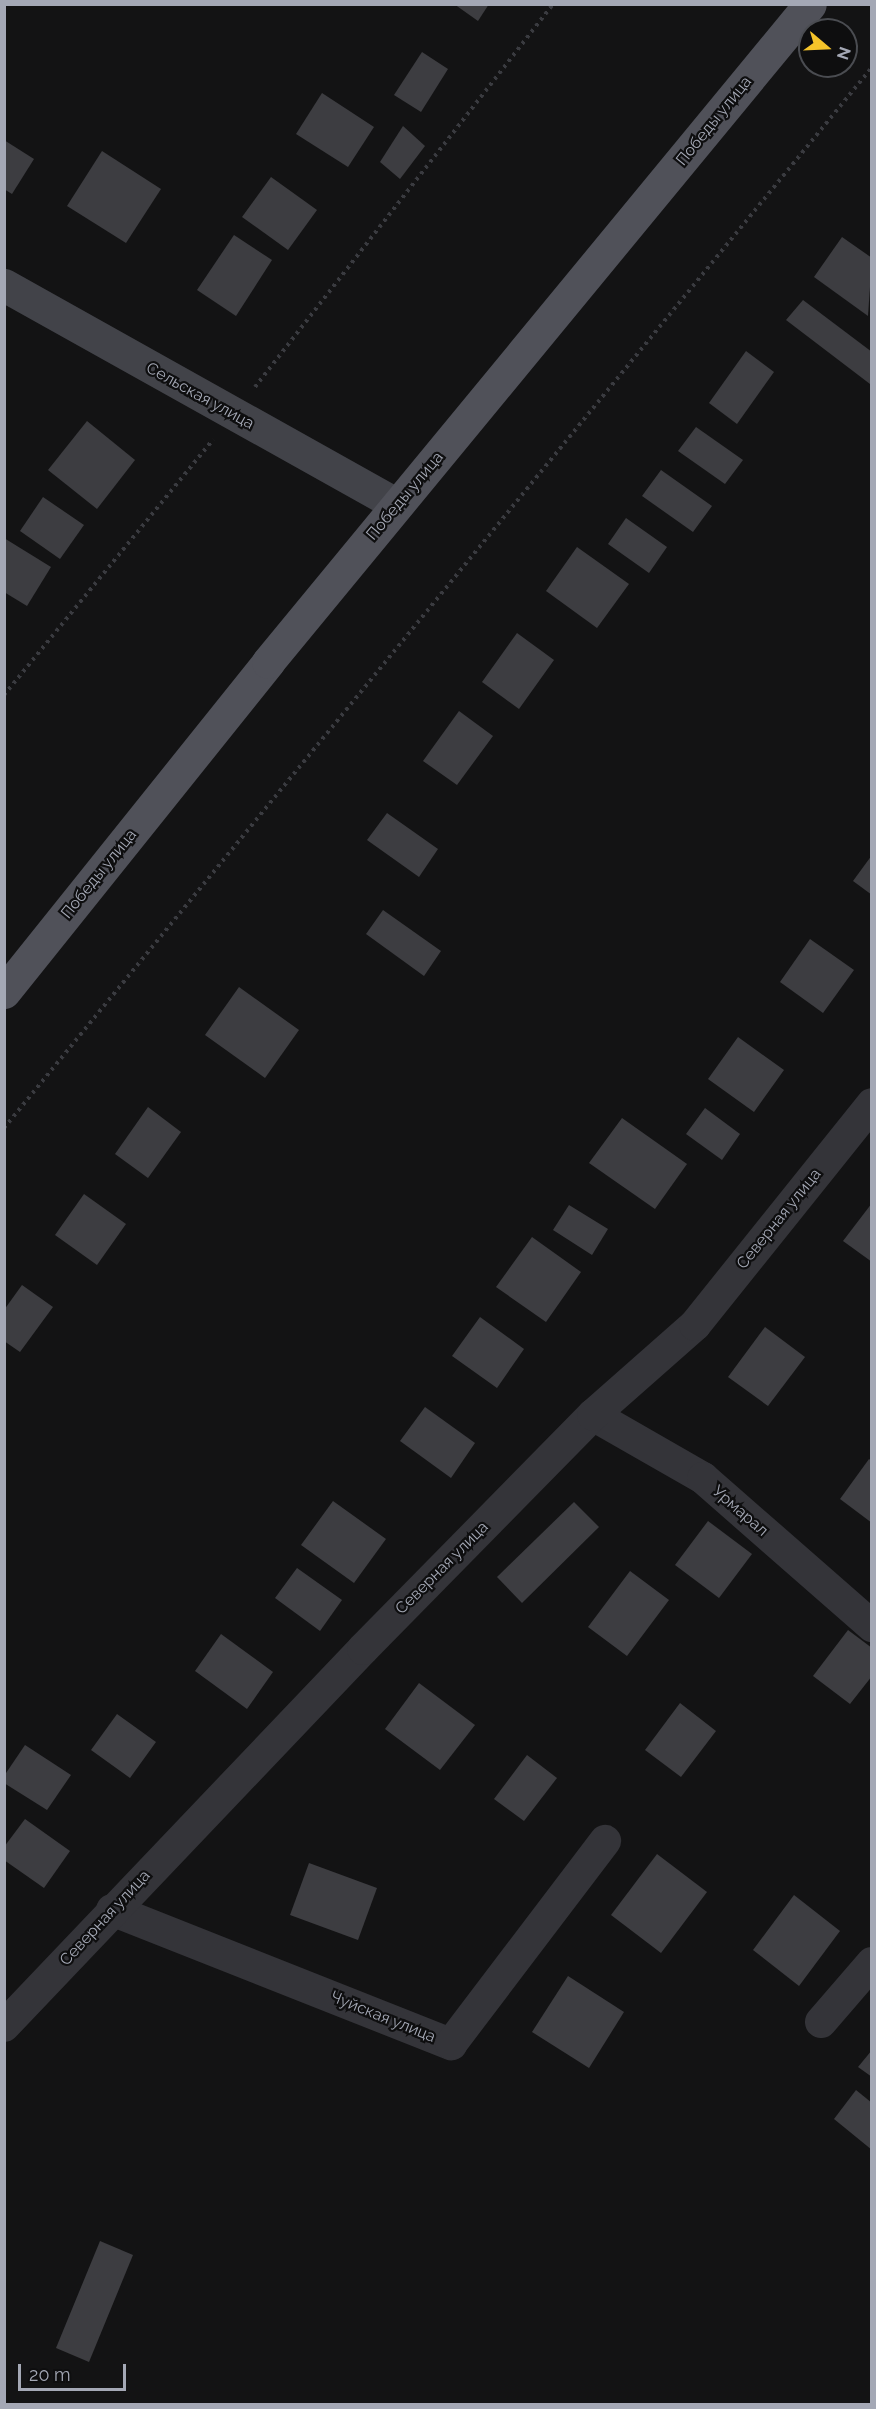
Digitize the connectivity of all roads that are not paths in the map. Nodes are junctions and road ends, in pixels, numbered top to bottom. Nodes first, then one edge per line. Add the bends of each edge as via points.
1 (810, 4) edge
2 (4, 285) edge
3 (397, 505) junction
4 (4, 992) edge
5 (872, 1104) edge
6 (593, 1415) junction
7 (872, 1626) edge
8 (605, 1841) dead end
9 (112, 1910) junction
10 (872, 1963) edge
11 (821, 2022) dead end
12 (4, 2026) edge

1 - 3 main road, Победы улица
2 - 3 main road, Сельская улица
3 - 4 main road, Победы улица
5 - 6 street, Северная улица via 696,1324
6 - 7 street, Урмарал via 703,1478
6 - 9 street, Северная улица
8 - 9 street, Чуйская улица via 451,2044
9 - 12 street, Северная улица
10 - 11 street

